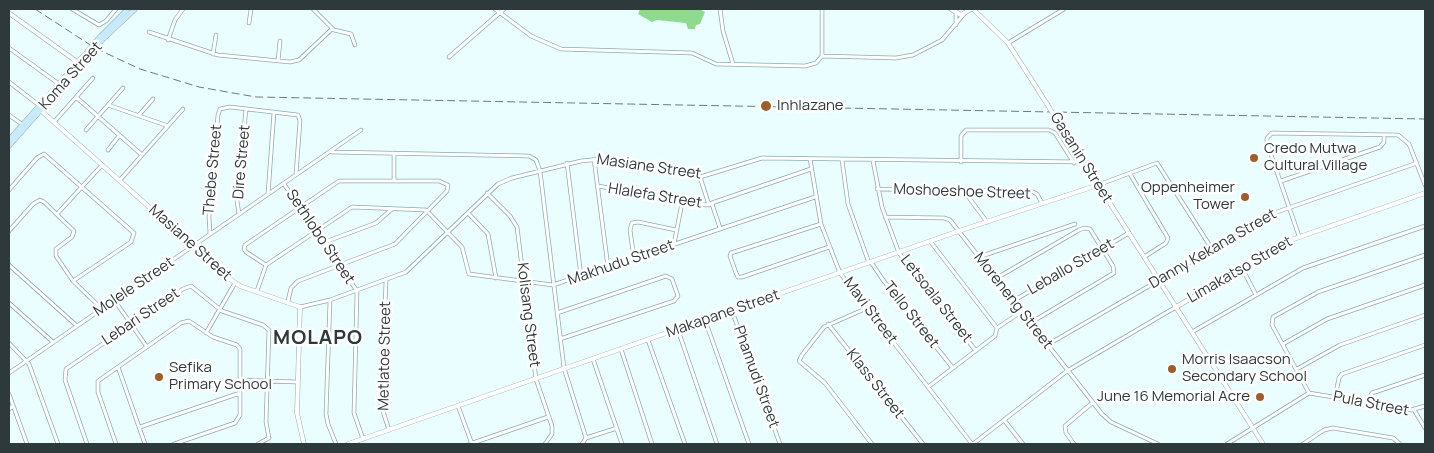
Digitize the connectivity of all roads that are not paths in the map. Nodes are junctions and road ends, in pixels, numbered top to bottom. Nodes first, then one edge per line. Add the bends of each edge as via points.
1 (72, 9) edge
2 (116, 9) edge
3 (135, 9) edge
4 (183, 9) edge
5 (251, 9) edge
6 (313, 9) edge
7 (495, 9) edge
8 (504, 9) edge
9 (720, 9) edge
10 (822, 9) edge
11 (951, 9) edge
12 (1064, 9) edge
13 (128, 10) edge
14 (969, 11) edge
15 (498, 12) junction
16 (9, 13) edge
17 (956, 14) junction
18 (249, 23) dead end
19 (956, 25) junction
20 (332, 29) junction
21 (149, 32) dead end
22 (216, 35) dead end
23 (168, 40) junction
24 (280, 41) dead end
25 (1008, 43) junction
26 (355, 45) dead end
27 (9, 48) edge
28 (213, 54) junction
29 (822, 56) junction
30 (449, 57) dead end
31 (278, 61) junction
32 (79, 63) junction
33 (733, 64) junction
34 (93, 78) dead end
35 (9, 82) edge
36 (60, 85) junction
37 (123, 88) dead end
38 (76, 97) junction
39 (152, 99) dead end
40 (108, 105) junction
41 (40, 108) junction
42 (183, 109) dead end
43 (246, 109) junction
44 (274, 112) junction
45 (9, 115) edge
46 (139, 115) junction
47 (98, 116) junction
48 (54, 122) junction
49 (24, 126) junction
50 (168, 126) junction
51 (86, 130) dead end
52 (361, 130) dead end
53 (1384, 135) junction
54 (120, 136) junction
55 (9, 140) edge
56 (9, 146) edge
57 (108, 150) dead end
58 (332, 152) junction
59 (394, 153) junction
60 (142, 155) junction
61 (594, 159) junction
62 (810, 159) junction
63 (842, 160) junction
64 (873, 161) junction
65 (961, 162) junction
66 (1084, 162) junction
67 (1074, 163) junction
68 (1417, 163) junction
69 (567, 164) junction
70 (1276, 164) junction
71 (102, 165) junction
72 (1323, 166) junction
73 (811, 169) junction
74 (540, 171) junction
75 (1130, 174) junction
76 (296, 175) junction
77 (700, 177) junction
78 (120, 180) junction
79 (394, 180) junction
80 (1281, 181) junction
81 (284, 184) junction
82 (1098, 185) junction
83 (1425, 185) edge
84 (82, 186) junction
85 (598, 186) junction
86 (877, 189) junction
87 (9, 190) edge
88 (963, 190) junction
89 (487, 193) junction
90 (1425, 193) edge
91 (268, 194) junction
92 (815, 197) junction
93 (682, 203) junction
94 (1042, 203) junction
95 (710, 204) junction
96 (300, 207) junction
97 (1289, 207) junction
98 (392, 208) junction
99 (428, 212) junction
100 (468, 213) junction
101 (57, 214) junction
102 (239, 214) junction
103 (885, 217) junction
104 (987, 222) junction
105 (821, 224) junction
106 (1075, 224) dead end
107 (1425, 226) edge
108 (720, 228) junction
109 (1065, 228) junction
110 (316, 230) junction
111 (676, 230) junction
112 (9, 231) edge
113 (959, 231) junction
114 (449, 232) junction
115 (1128, 233) junction
116 (210, 234) junction
117 (1072, 234) junction
118 (1299, 236) junction
119 (930, 241) junction
120 (324, 242) junction
121 (674, 245) junction
122 (193, 246) junction
123 (829, 247) junction
124 (1102, 249) junction
125 (1212, 250) junction
126 (899, 252) junction
127 (1425, 255) edge
128 (979, 257) junction
129 (1144, 257) junction
130 (634, 258) junction
131 (870, 262) junction
132 (9, 265) edge
133 (266, 265) junction
134 (340, 265) junction
135 (608, 267) junction
136 (1242, 268) junction
137 (840, 273) junction
138 (581, 276) junction
139 (496, 278) junction
140 (995, 278) junction
141 (73, 281) junction
142 (386, 281) junction
143 (1158, 281) junction
144 (524, 282) junction
145 (235, 283) junction
146 (553, 285) junction
147 (1425, 285) edge
148 (257, 291) junction
149 (356, 291) junction
150 (1256, 295) junction
151 (330, 300) junction
152 (115, 301) junction
153 (1013, 301) junction
154 (288, 302) junction
155 (9, 303) edge
156 (300, 307) junction
157 (1176, 307) junction
158 (867, 308) junction
159 (102, 309) junction
160 (219, 309) junction
161 (732, 310) junction
162 (1021, 312) junction
163 (557, 313) junction
164 (1425, 315) edge
165 (705, 320) junction
166 (1030, 323) junction
167 (131, 324) junction
168 (828, 324) junction
169 (76, 326) junction
170 (997, 328) junction
171 (678, 330) junction
172 (1192, 332) junction
173 (206, 333) junction
174 (560, 339) junction
175 (648, 340) junction
176 (53, 342) junction
177 (9, 343) edge
178 (1283, 344) junction
179 (1048, 345) junction
180 (1425, 345) edge
181 (147, 347) junction
182 (972, 347) junction
183 (620, 349) junction
184 (976, 351) junction
185 (968, 355) junction
186 (593, 359) junction
187 (27, 360) junction
188 (118, 367) junction
189 (952, 367) junction
190 (564, 368) junction
191 (1296, 369) junction
192 (1067, 371) junction
193 (9, 373) edge
194 (1425, 375) edge
195 (536, 379) junction
196 (241, 380) junction
197 (268, 381) junction
198 (297, 382) junction
199 (928, 387) junction
200 (240, 393) junction
201 (1308, 393) junction
202 (9, 394) edge
203 (1335, 397) junction
204 (1367, 402) junction
205 (1092, 403) junction
206 (13, 406) junction
207 (458, 406) junction
208 (1425, 406) edge
209 (9, 409) edge
210 (1414, 410) junction
211 (548, 417) junction
212 (1004, 420) junction
213 (140, 427) junction
214 (616, 428) junction
215 (1253, 428) junction
216 (1425, 428) edge
217 (389, 430) junction
218 (586, 438) junction
219 (363, 439) junction
220 (27, 444) edge
221 (58, 444) edge
222 (87, 444) edge
223 (116, 444) edge
224 (146, 444) edge
225 (174, 444) edge
226 (258, 444) edge
227 (304, 444) edge
228 (336, 444) edge
229 (348, 444) edge
230 (471, 444) edge
231 (545, 444) edge
232 (582, 444) edge
233 (622, 444) edge
234 (652, 444) edge
235 (685, 444) edge
236 (717, 444) edge
237 (748, 444) edge
238 (780, 444) edge
239 (872, 444) edge
240 (922, 444) edge
241 (973, 444) edge
242 (1023, 444) edge
243 (1074, 444) edge
244 (1158, 444) edge
245 (1227, 444) edge
246 (1263, 444) edge
247 (1303, 444) edge
248 (1400, 444) edge

1 - 2 street via 99,25
3 - 13 main road, Koma Street
4 - 23 street
5 - 18 street
6 - 20 street
7 - 15 street
8 - 15 street
9 - 33 street
10 - 29 street
11 - 17 street
12 - 25 street
13 - 32 main road, Koma Street, bridge
14 - 17 street, Gasanin Street
14 - 19 street
14 - 25 street, Gasanin Street
15 - 30 street
15 - 33 street via 537,40 561,49 692,53 713,63
16 - 32 street
17 - 19 street
19 - 29 street via 935,44 904,57
20 - 26 street via 351,34
20 - 31 street via 299,60
21 - 23 street
22 - 28 street
23 - 28 street
24 - 31 street
25 - 66 street, Gasanin Street, bridge
27 - 36 street
28 - 31 street
29 - 33 street via 816,63 805,66
32 - 36 main road, Koma Street
34 - 38 street
35 - 41 street
36 - 41 main road, Koma Street
37 - 40 street
38 - 47 street
38 - 48 street
39 - 46 street
40 - 46 street
40 - 47 street
41 - 48 street, Masiane Street
41 - 49 main road, Koma Street
42 - 50 street
43 - 44 street
43 - 102 street, Dire Street via 237,201
43 - 116 street, Thebe Street via 222,108 218,115
44 - 76 street via 291,113 300,118
44 - 91 street
45 - 49 street
46 - 50 street
47 - 51 street
47 - 54 street
48 - 71 street, Masiane Street
49 - 55 main road, Koma Street
49 - 56 main road, Koma Street
50 - 60 street
52 - 58 street, Molele Street
53 - 68 street via 1398,135 1407,141
53 - 70 street via 1272,134 1267,143
53 - 72 street via 1380,147
54 - 57 street
54 - 60 street
58 - 59 street
58 - 76 street, Molele Street
59 - 74 street via 529,156 536,160
59 - 79 street
60 - 78 street
61 - 69 street, Masiane Street
61 - 77 street, Masiane Street
61 - 85 street
62 - 63 street, Masiane Street
62 - 73 street, Mavi Street
62 - 77 street, Masiane Street via 755,159
63 - 64 street, Masiane Street
63 - 131 street, Tello Street via 848,204
64 - 65 street, Masiane Street
64 - 86 street, Letsoala Street
65 - 67 street, Masiane Street
65 - 67 street via 961,136 966,130 1049,130 1055,133
66 - 67 street, Masiane Street
66 - 82 street, Gasanin Street
68 - 83 street
68 - 97 street, Danny Kekana Street
69 - 74 street, Masiane Street
69 - 138 street
70 - 72 street
70 - 80 street
71 - 78 street, Masiane Street
71 - 84 street
72 - 80 street
73 - 92 street, Mavi Street
73 - 95 street
74 - 89 street, Masiane Street via 505,180
74 - 146 street
75 - 82 street
75 - 125 street via 1157,164
75 - 129 street via 1168,238 1166,243
76 - 81 street, Molele Street
77 - 95 street
78 - 122 street, Masiane Street
79 - 96 street via 342,180
79 - 99 street via 442,181 449,187
80 - 97 street
81 - 91 street, Molele Street
81 - 96 street, Sethlobo Street
82 - 94 street, Makapane Street
82 - 115 street, Gasanin Street
84 - 87 street via 42,154
84 - 101 street
84 - 141 street via 134,236 131,242
85 - 93 street, Hlalefa Street
85 - 135 street
86 - 88 street, Moshoeshoe Street
86 - 103 street, Letsoala Street
88 - 94 street, Moshoeshoe Street via 1031,191
88 - 104 street
89 - 100 street, Masiane Street
89 - 144 street, Kolisang Street via 516,223
90 - 118 street, Limakatso Street
91 - 102 street, Molele Street
92 - 105 street, Mavi Street
92 - 108 street, Makhudu Street
93 - 95 street, Hlalefa Street
93 - 111 street
94 - 104 street, Makapane Street
95 - 108 street
96 - 110 street, Sethlobo Street
96 - 133 street via 244,247 246,252
97 - 118 street
97 - 125 street, Danny Kekana Street
98 - 99 street via 418,208
98 - 110 street via 352,207
98 - 120 street via 376,223
99 - 114 street
99 - 134 street via 391,247
100 - 114 street, Masiane Street
100 - 139 street via 488,234
101 - 112 street via 44,202 38,201
101 - 141 street via 74,231 55,253
102 - 116 street, Molele Street
103 - 113 street, Moreneng Street via 947,218
103 - 126 street, Letsoala Street
104 - 113 street, Makapane Street
105 - 123 street, Mavi Street
105 - 123 street via 730,256 737,276 742,277
106 - 109 street
107 - 150 street via 1303,268
108 - 121 street, Makhudu Street
109 - 117 street
109 - 128 street
110 - 120 street, Sethlobo Street
110 - 133 street
111 - 121 street
111 - 130 street via 632,223
113 - 119 street, Makapane Street
113 - 128 street, Moreneng Street
114 - 139 street, Makhudu Street via 462,247 469,274
114 - 142 street, Masiane Street via 412,269
115 - 124 street, Leballo Street
115 - 129 street, Gasanin Street
116 - 122 street, Molele Street
117 - 124 street via 1084,228 1090,230
117 - 140 street
118 - 136 street, Limakatso Street
119 - 126 street, Makapane Street
119 - 170 street
120 - 134 street, Sethlobo Street
121 - 130 street, Makhudu Street
122 - 145 street, Masiane Street
122 - 152 street, Molele Street
123 - 137 street, Mavi Street
124 - 153 street, Leballo Street
124 - 166 street via 1114,271 1109,277
125 - 143 street, Danny Kekana Street
126 - 131 street, Makapane Street
126 - 182 street, Letsoala Street
127 - 178 street via 1314,294 1276,315 1272,323
128 - 140 street, Moreneng Street
129 - 143 street, Gasanin Street
130 - 135 street, Makhudu Street
131 - 137 street, Makapane Street
131 - 189 street, Tello Street
132 - 169 street
133 - 148 street
134 - 149 street, Sethlobo Street
134 - 154 street via 295,283
135 - 138 street, Makhudu Street
136 - 150 street
136 - 157 street, Limakatso Street
137 - 158 street, Mavi Street
137 - 161 street, Makapane Street
138 - 146 street, Makhudu Street
139 - 144 street, Makhudu Street
140 - 153 street, Moreneng Street
141 - 159 street
142 - 149 street, Masiane Street
142 - 217 street, Metlatoe Street via 381,405
143 - 157 street, Gasanin Street
143 - 179 street, Danny Kekana Street
144 - 146 street, Makhudu Street
144 - 195 street, Kolisang Street
145 - 148 street, Masiane Street
145 - 160 street
146 - 163 street
147 - 178 street via 1327,319
148 - 154 street, Masiane Street
149 - 151 street, Masiane Street
149 - 219 street, Sethlobo Street via 354,413
150 - 172 street
151 - 156 street, Masiane Street
151 - 228 street via 326,414
152 - 159 street, Molele Street
152 - 167 street
153 - 162 street, Moreneng Street
154 - 156 street, Masiane Street
155 - 176 street
156 - 198 street
157 - 172 street, Gasanin Street
157 - 192 street, Limakatso Street
158 - 168 street
158 - 199 street, Mavi Street
159 - 169 street, Molele Street
160 - 167 street, Lebari Street via 188,286
160 - 173 street
160 - 197 street, Lebari Street via 268,328
161 - 165 street, Makapane Street
161 - 238 street, Phamudi Street
162 - 166 street, Moreneng Street
162 - 170 street
163 - 174 street
163 - 174 street via 668,275 678,294 674,301
164 - 191 street via 1337,346
165 - 171 street, Makapane Street
165 - 237 street
166 - 179 street, Moreneng Street
167 - 181 street
167 - 222 street, Lebari Street via 65,372
168 - 239 street via 816,335 800,361 825,383
168 - 240 street, Klass Street
169 - 176 street, Molele Street
170 - 184 street via 996,334
171 - 175 street, Makapane Street
171 - 236 street
172 - 215 street, Gasanin Street
173 - 181 street via 186,321
173 - 196 street via 239,347
174 - 190 street
175 - 183 street, Makapane Street
175 - 235 street
176 - 187 street, Molele Street
177 - 187 street
178 - 191 street
179 - 192 street, Moreneng Street
180 - 203 street via 1342,374 1338,378
181 - 188 street
182 - 184 street, Letsoala Street
182 - 185 street
183 - 186 street, Makapane Street
183 - 234 street
184 - 185 street
185 - 189 street
186 - 190 street, Makapane Street
186 - 214 street
187 - 193 street, Molele Street
187 - 221 street
188 - 213 street
188 - 223 street via 101,379 97,386
189 - 199 street
190 - 195 street, Makapane Street
190 - 218 street
191 - 201 street
192 - 205 street, Moreneng Street
192 - 212 street, Limakatso Street
194 - 204 street via 1372,393
195 - 207 street, Makapane Street
195 - 211 street, Kolisang Street
196 - 197 street
196 - 200 street
197 - 198 street
197 - 226 street via 266,422 269,438
198 - 227 street via 297,420
199 - 241 street, Mavi Street
200 - 213 street
200 - 225 street via 236,423
201 - 203 street, Pula Street
201 - 215 street
202 - 206 street
203 - 204 street, Pula Street
204 - 210 street, Pula Street
205 - 243 street via 1065,426
205 - 244 street, Moreneng Street via 1111,422
206 - 209 street
206 - 220 street
207 - 217 street, Makapane Street
207 - 230 street
208 - 210 street
210 - 216 street, Pula Street
211 - 230 street
211 - 231 street, Kolisang Street via 552,434
212 - 241 street, Limakatso Street
212 - 242 street
213 - 224 street
214 - 218 street
214 - 233 street
215 - 245 street
215 - 246 street, Gasanin Street
217 - 219 street, Makapane Street
218 - 232 street
219 - 229 street, Makapane Street
247 - 248 street via 1333,428 1394,438

